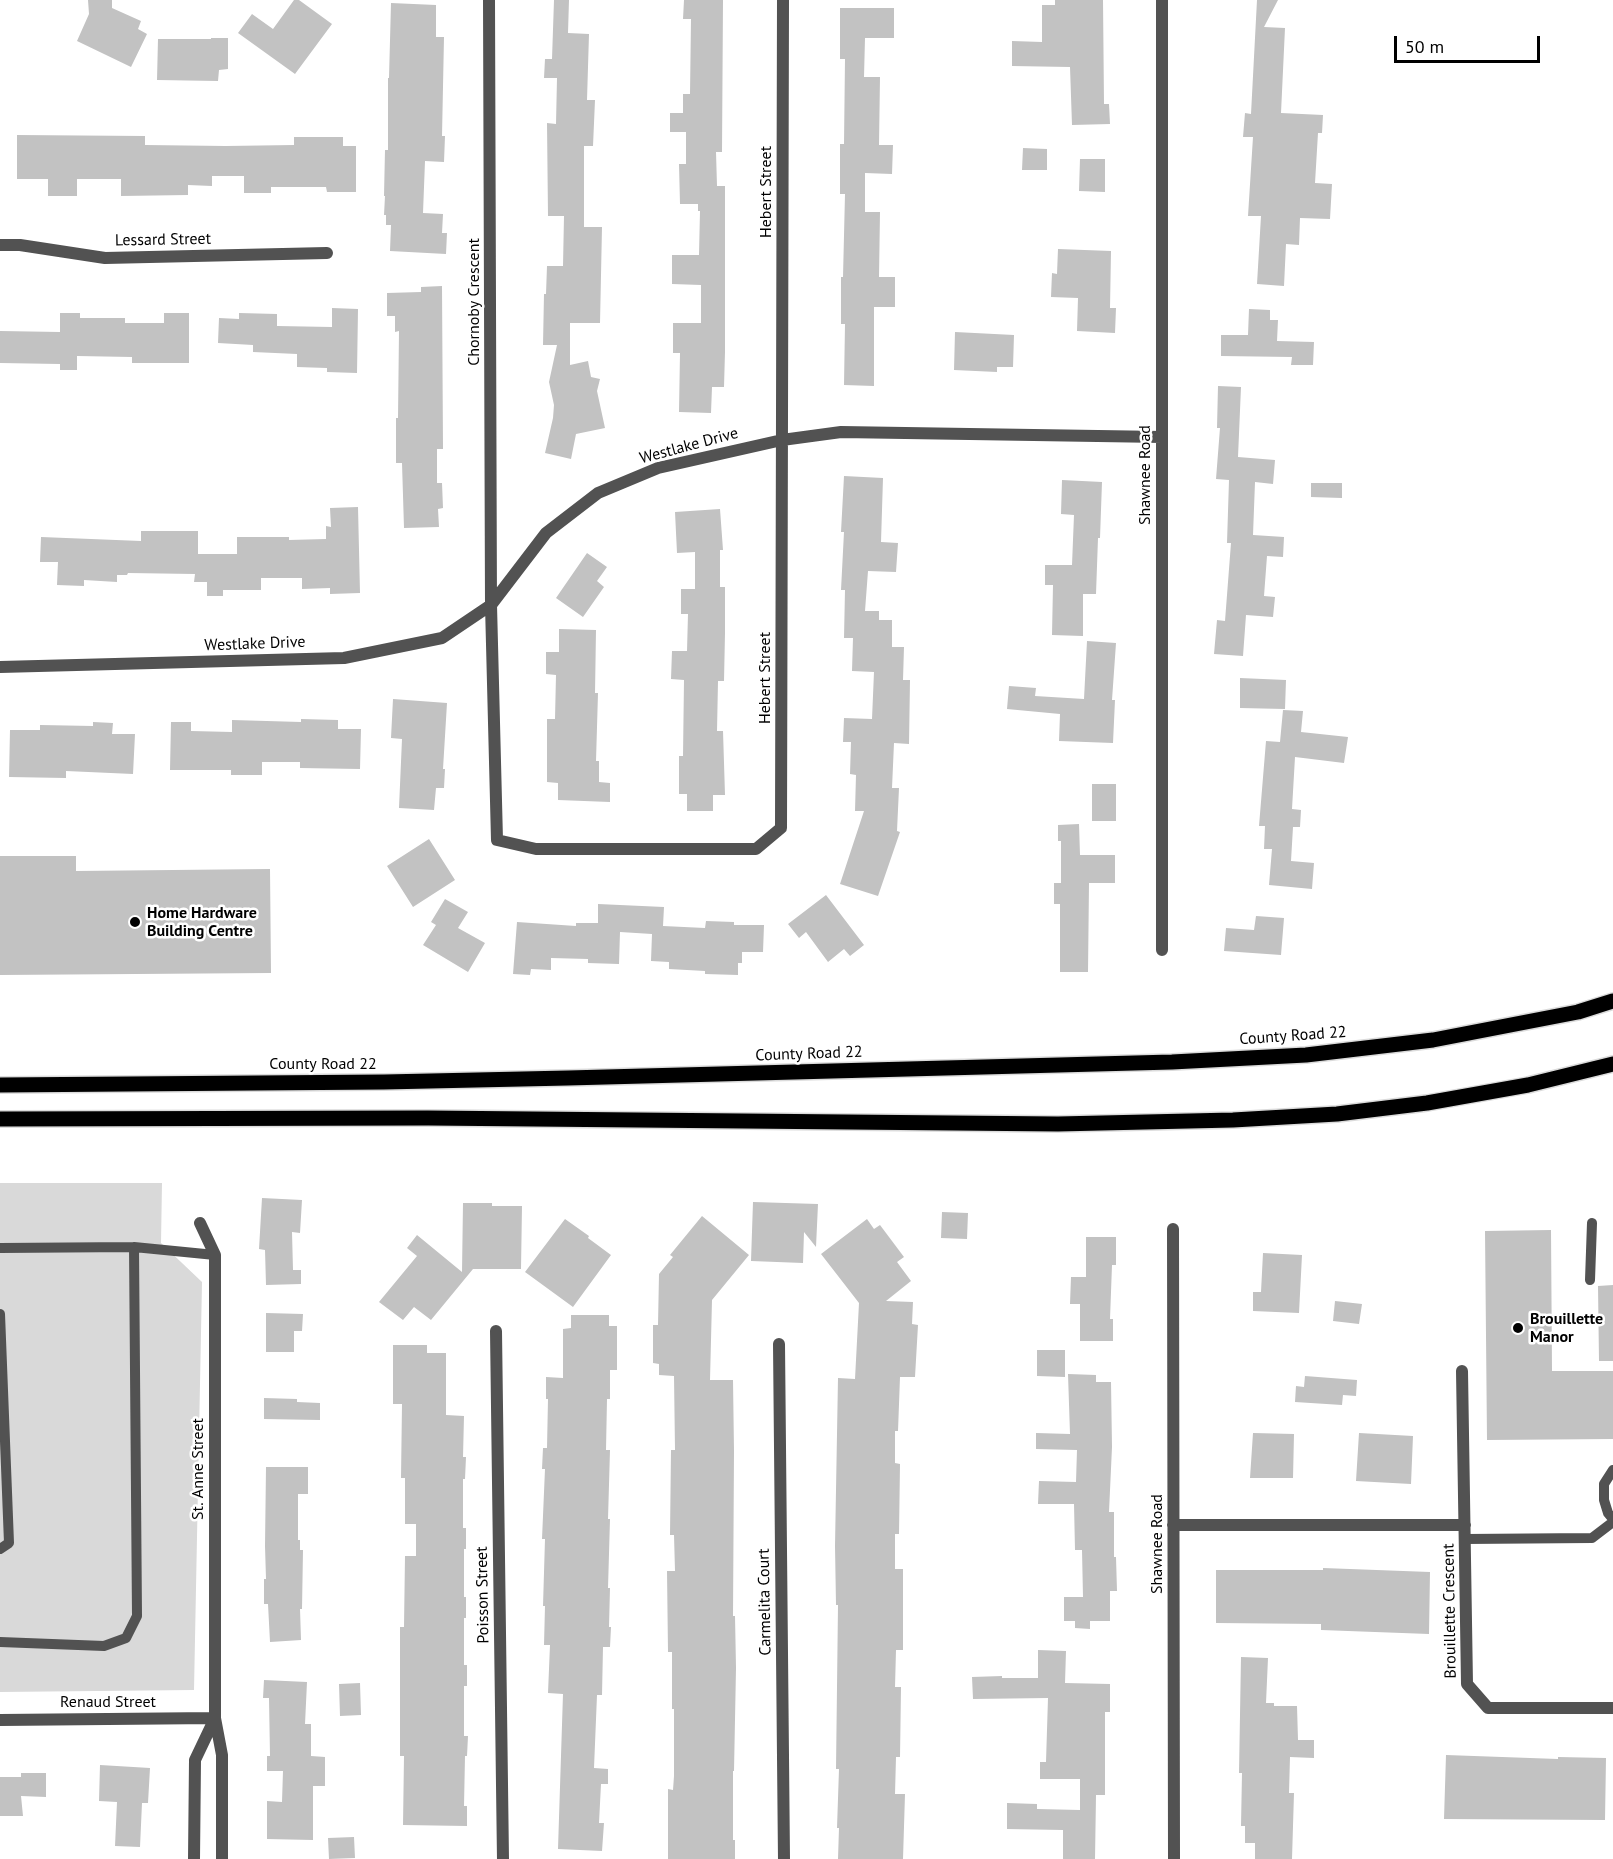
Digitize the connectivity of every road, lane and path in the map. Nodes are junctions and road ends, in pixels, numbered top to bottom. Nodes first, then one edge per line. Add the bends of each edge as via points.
1 (489, 0) edge
2 (783, 0) edge
3 (1162, 0) edge
4 (0, 245) edge
5 (327, 253) dead end
6 (1162, 437) junction
7 (782, 440) junction
8 (491, 605) junction
9 (0, 667) edge
10 (1162, 950) dead end
11 (1613, 1001) edge
12 (1613, 1064) edge
13 (0, 1085) edge
14 (0, 1119) edge
15 (200, 1223) dead end
16 (1592, 1223) dead end
17 (1173, 1229) dead end
18 (134, 1247) junction
19 (0, 1248) edge
20 (214, 1255) junction
21 (1590, 1280) dead end
22 (0, 1314) edge
23 (496, 1331) dead end
24 (779, 1344) dead end
25 (1462, 1371) dead end
26 (1613, 1470) edge
27 (1613, 1521) edge
28 (1464, 1525) junction
29 (1173, 1526) junction
30 (1465, 1539) junction
31 (0, 1549) edge
32 (0, 1642) edge
33 (1613, 1708) edge
34 (215, 1718) junction
35 (0, 1720) edge
36 (194, 1859) edge
37 (222, 1859) edge
38 (503, 1859) edge
39 (784, 1859) edge
40 (1174, 1859) edge

1 - 8 street, Chornoby Crescent
2 - 7 street, Hebert Street
3 - 6 street, Shawnee Road
4 - 5 street, Lessard Street via 105,258
6 - 7 street, Westlake Drive via 841,432
6 - 10 street, Shawnee Road
7 - 8 street, Westlake Drive via 658,468 598,493 546,532
7 - 8 street, Hebert Street via 781,828 756,849 536,849 497,840
8 - 9 street, Westlake Drive via 442,638 344,658
11 - 13 main road, County Road 22 via 1578,1012 1433,1040 1294,1056 557,1078
12 - 14 main road via 1427,1104 1233,1120 1058,1124 428,1118
15 - 20 street, St. Anne Street
16 - 21 lane
17 - 29 street, Shawnee Road
18 - 19 lane
18 - 20 lane
18 - 32 lane via 137,1616 126,1638 104,1646
20 - 34 street, St. Anne Street
22 - 31 lane via 9,1543
23 - 38 street, Poisson Street
24 - 39 street, Carmelita Court
25 - 28 street, Brouillette Crescent
26 - 27 lane via 1604,1484 1604,1500
27 - 30 lane via 1592,1538
28 - 29 street, Brouillette Crescent
28 - 30 street, Brouillette Crescent
29 - 40 street, Shawnee Road
30 - 33 street, Brouillette Crescent via 1467,1684 1488,1708
34 - 35 street, Renaud Street
34 - 36 street, St. Anne Street via 195,1760
34 - 37 street, St. Anne Street via 222,1755

